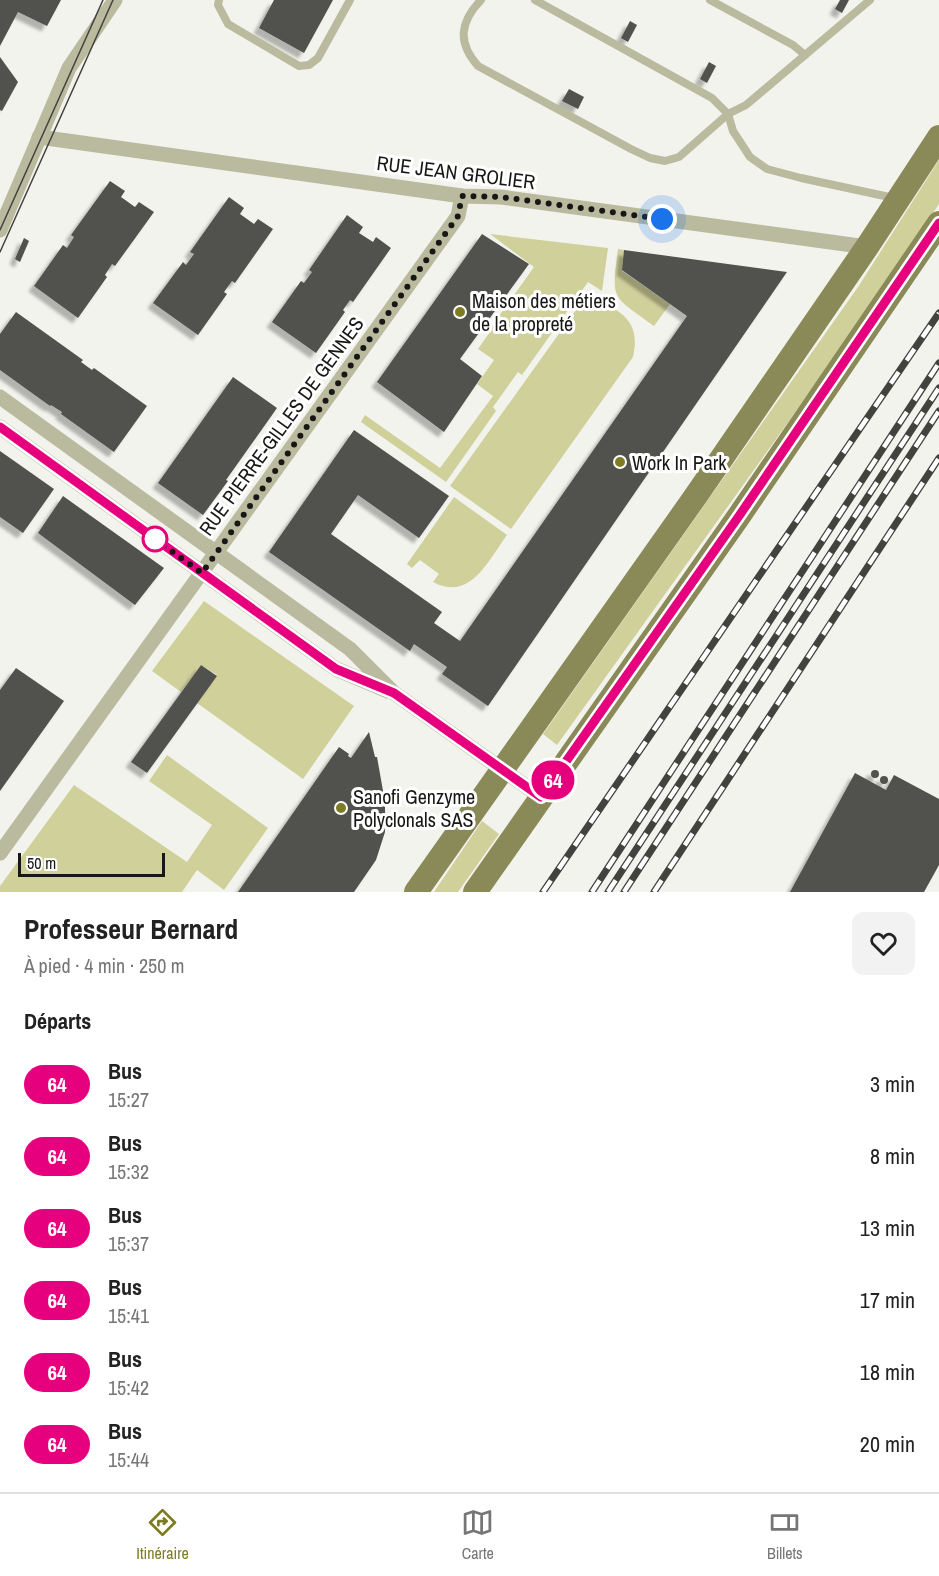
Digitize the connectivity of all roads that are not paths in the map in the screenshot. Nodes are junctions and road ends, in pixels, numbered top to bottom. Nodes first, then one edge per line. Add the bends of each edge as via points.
1 (115, 0) edge
2 (219, 0) edge
3 (350, 0) edge
4 (481, 0) edge
5 (535, 0) edge
6 (710, 0) edge
7 (870, 0) edge
8 (805, 55) junction
9 (728, 114) junction
10 (39, 137) junction
11 (939, 137) edge
12 (462, 196) junction
13 (898, 199) junction
14 (939, 223) edge
15 (0, 230) edge
16 (867, 247) junction
17 (0, 396) edge
18 (0, 427) edge
19 (216, 552) junction
20 (202, 573) junction
21 (394, 693) junction
22 (502, 770) junction
23 (541, 797) junction
24 (0, 853) edge
25 (416, 892) edge
26 (475, 892) edge

1 - 10 street via 69,68
2 - 3 lane via 228,24 299,66 318,58
4 - 9 lane via 464,24 463,40 478,66 650,158 665,161 678,157
5 - 9 lane via 712,98
6 - 8 lane
7 - 8 lane
8 - 9 lane via 746,105
9 - 13 lane via 733,131 750,157 767,169
10 - 12 street, RUE JEAN GROLIER
10 - 15 street
11 - 13 main road
12 - 16 street, RUE JEAN GROLIER via 501,197
12 - 19 street, RUE PIERRE-GILLES DE GENNES via 458,216
13 - 16 main road
14 - 23 main road
16 - 22 main road
17 - 19 street
18 - 20 street
19 - 20 street, RUE PIERRE-GILLES DE GENNES
19 - 21 street via 350,649
20 - 21 street via 336,669
20 - 24 street, RUE PIERRE-GILLES DE GENNES
21 - 22 street
22 - 23 street
22 - 25 main road
23 - 26 main road

